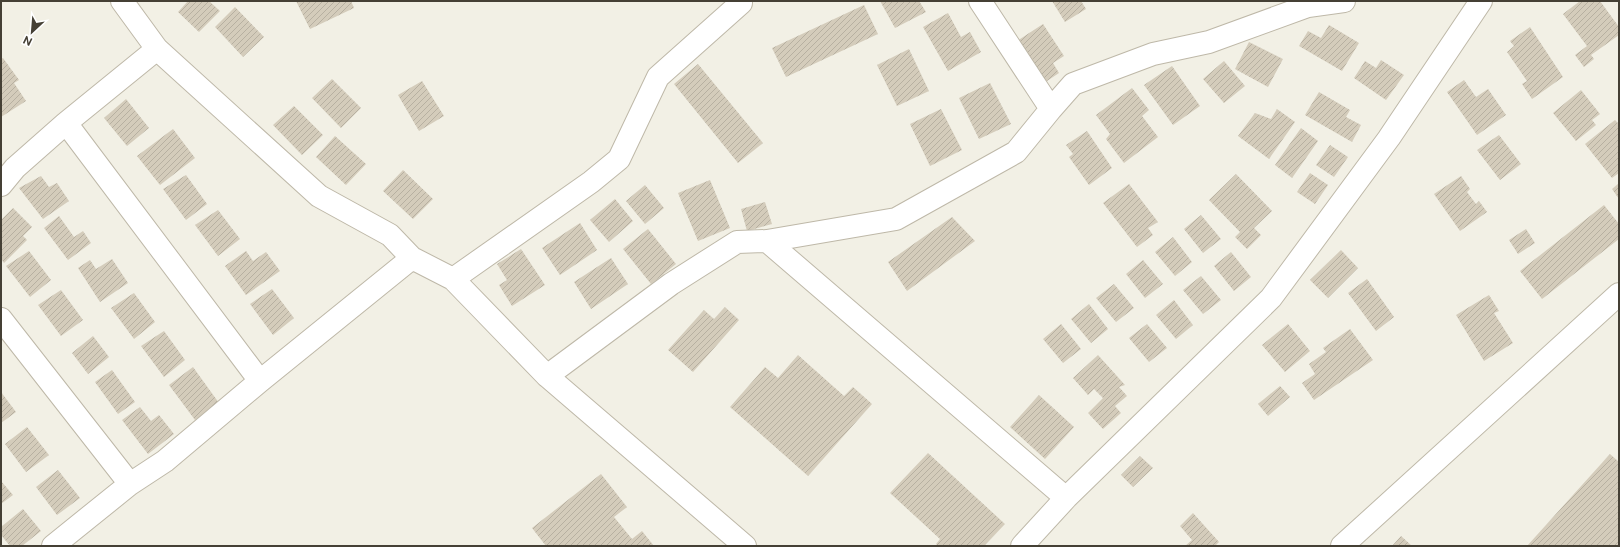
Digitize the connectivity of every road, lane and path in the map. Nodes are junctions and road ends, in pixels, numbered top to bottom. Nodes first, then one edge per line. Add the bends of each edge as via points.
1 (122, 1) edge
2 (741, 1) edge
3 (980, 1) edge
4 (1344, 1) edge
5 (1481, 1) edge
6 (157, 49) junction
7 (1051, 109) junction
8 (66, 123) junction
9 (1, 185) edge
10 (766, 241) junction
11 (412, 258) junction
12 (453, 279) junction
13 (1619, 294) edge
14 (1, 319) edge
15 (547, 376) junction
16 (260, 381) junction
17 (130, 484) junction
18 (1066, 498) junction
19 (53, 546) edge
20 (745, 546) edge
21 (1022, 546) edge
22 (1342, 546) edge

1 - 6 street
2 - 12 street via 742,3 658,76 619,159 591,182
3 - 7 street
4 - 7 street via 1308,6 1209,42 1153,54 1073,84
5 - 18 street via 1389,138 1271,298
6 - 8 street
6 - 11 street via 319,196 390,235
7 - 10 street via 1016,152 896,219
8 - 9 street via 15,168
8 - 16 street
10 - 15 street via 737,242 671,284
10 - 18 street
11 - 12 street
11 - 16 street
12 - 15 street
13 - 22 street
14 - 17 street
15 - 20 street
16 - 17 street via 165,461
17 - 19 street
18 - 21 street

